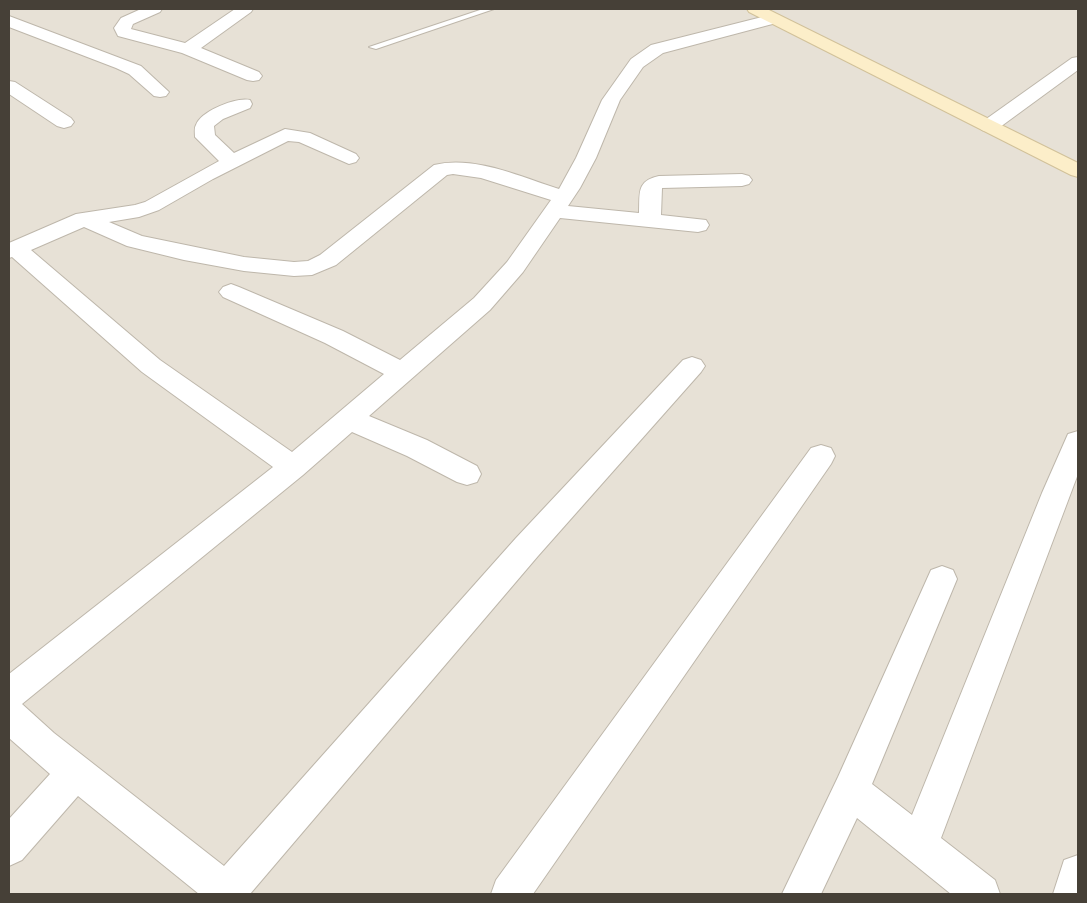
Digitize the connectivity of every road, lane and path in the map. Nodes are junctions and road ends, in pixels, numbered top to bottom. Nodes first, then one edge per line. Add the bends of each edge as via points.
1 (154, 9) edge
2 (245, 9) edge
3 (490, 9) edge
4 (765, 14) edge
5 (9, 21) edge
6 (373, 47) dead end
7 (188, 49) junction
8 (1078, 62) edge
9 (253, 76) dead end
10 (9, 86) edge
11 (160, 92) dead end
12 (243, 104) dead end
13 (64, 122) dead end
14 (989, 126) junction
15 (349, 158) dead end
16 (232, 162) junction
17 (1078, 170) edge
18 (742, 180) dead end
19 (559, 204) junction
20 (84, 220) junction
21 (650, 220) junction
22 (698, 224) dead end
23 (12, 249) edge
24 (231, 292) dead end
25 (692, 366) dead end
26 (403, 373) junction
27 (349, 419) junction
28 (1078, 441) edge
29 (820, 456) dead end
30 (293, 467) junction
31 (467, 474) dead end
32 (942, 579) dead end
33 (9, 694) edge
34 (9, 715) edge
35 (75, 772) junction
36 (851, 790) junction
37 (919, 844) junction
38 (9, 847) edge
39 (1078, 874) edge
40 (228, 893) edge
41 (510, 894) edge
42 (801, 894) edge
43 (981, 894) edge
44 (1072, 894) edge

1 - 7 street via 127,21 122,28 124,32
2 - 7 street
3 - 6 lane
4 - 14 main road
4 - 19 street via 657,49 637,62 611,100 586,158
5 - 11 street via 135,70
7 - 9 street
8 - 14 street
10 - 13 street
12 - 16 street via 213,117 204,126 205,137
14 - 17 main road
15 - 16 street via 304,137 292,135 274,140
16 - 20 street via 152,206
18 - 21 street via 659,182 652,185
19 - 20 street via 477,171 459,167 441,169 328,260 303,269 244,264 184,253 135,241
19 - 21 street
19 - 26 street via 515,266 482,304
20 - 23 street
21 - 22 street
23 - 30 street via 151,366
24 - 26 street via 334,337
25 - 40 street via 527,547
26 - 27 street
27 - 30 street
27 - 31 street
28 - 37 street
29 - 41 street
30 - 33 street
32 - 36 street
34 - 35 street
35 - 38 street
35 - 40 street
36 - 37 street
36 - 42 street
37 - 43 street
39 - 44 street

